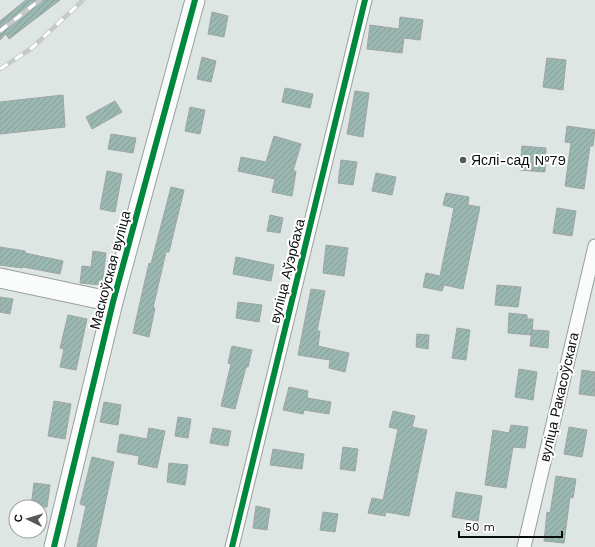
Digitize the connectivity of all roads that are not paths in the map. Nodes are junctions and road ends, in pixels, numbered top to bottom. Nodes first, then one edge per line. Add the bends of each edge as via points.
1 (195, 0) edge
2 (365, 0) edge
3 (595, 246) edge
4 (0, 278) edge
5 (113, 302) junction
6 (54, 547) edge
7 (232, 547) edge
8 (524, 547) edge

1 - 5 street, Маскоўская вуліца
2 - 7 street, вуліца Аўэрбаха
3 - 8 street, вуліца Ракасоўскага
4 - 5 street
5 - 6 street, Маскоўская вуліца

